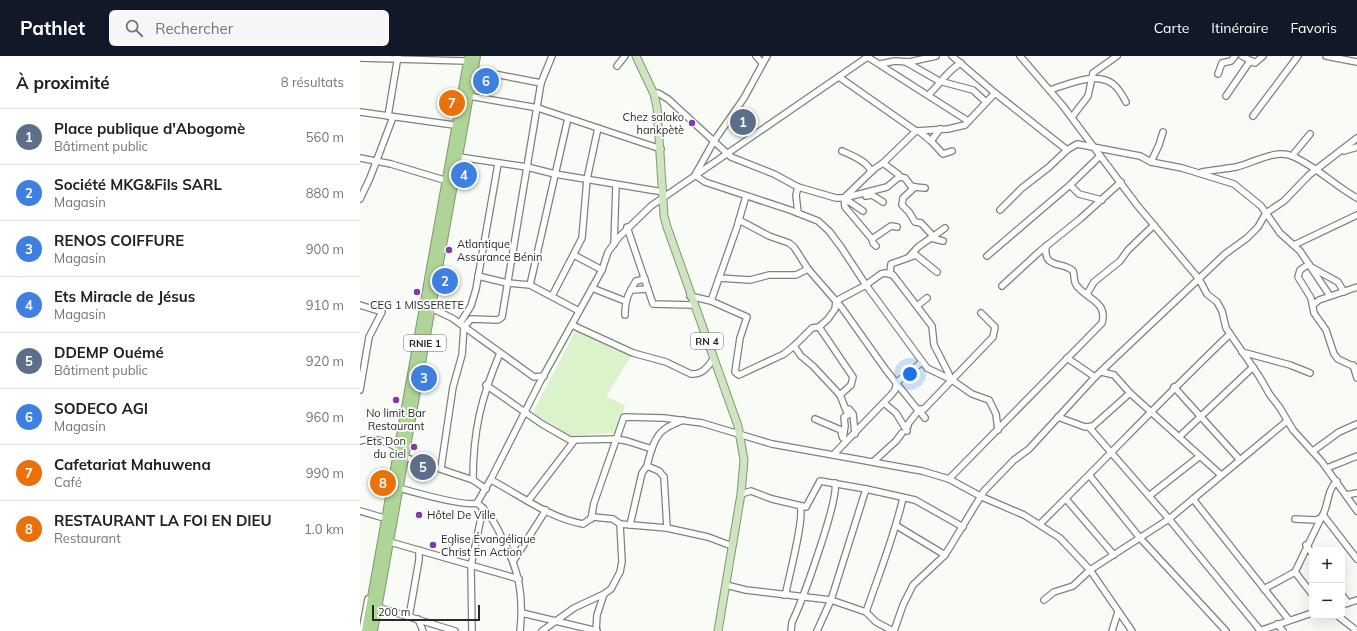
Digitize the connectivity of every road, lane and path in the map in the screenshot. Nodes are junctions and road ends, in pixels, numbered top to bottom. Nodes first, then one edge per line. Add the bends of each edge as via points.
1 (476, 56) edge
2 (552, 56) edge
3 (625, 56) edge
4 (636, 56) edge
5 (756, 56) edge
6 (767, 56) edge
7 (868, 56) edge
8 (936, 56) edge
9 (952, 56) edge
10 (1020, 56) edge
11 (1117, 56) edge
12 (1235, 56) edge
13 (1242, 56) edge
14 (1263, 56) edge
15 (1298, 56) edge
16 (1326, 56) edge
17 (360, 58) edge
18 (397, 58) edge
19 (467, 58) edge
20 (1356, 60) edge
21 (1252, 61) junction
22 (906, 62) junction
23 (762, 64) junction
24 (880, 64) junction
25 (961, 64) junction
26 (616, 66) dead end
27 (474, 70) junction
28 (1218, 74) dead end
29 (839, 77) junction
30 (1090, 79) junction
31 (941, 82) junction
32 (541, 83) junction
33 (1050, 90) junction
34 (995, 93) junction
35 (654, 94) junction
36 (928, 95) junction
37 (469, 96) junction
38 (1226, 96) dead end
39 (986, 102) junction
40 (1126, 102) dead end
41 (538, 108) junction
42 (360, 112) edge
43 (390, 116) junction
44 (1253, 116) dead end
45 (1072, 117) junction
46 (568, 118) junction
47 (968, 122) junction
48 (454, 124) junction
49 (598, 128) junction
50 (940, 129) junction
51 (918, 131) junction
52 (1163, 132) dead end
53 (1310, 134) dead end
54 (1357, 138) edge
55 (714, 141) junction
56 (931, 141) junction
57 (1095, 147) junction
58 (1357, 147) edge
59 (661, 148) junction
60 (1067, 150) junction
61 (842, 151) dead end
62 (952, 151) dead end
63 (1342, 151) junction
64 (727, 153) junction
65 (1100, 156) junction
66 (1292, 156) junction
67 (459, 157) junction
68 (360, 158) edge
69 (377, 160) junction
70 (1150, 162) junction
71 (498, 164) junction
72 (883, 164) junction
73 (527, 167) junction
74 (1316, 170) junction
75 (871, 172) junction
76 (1200, 172) junction
77 (556, 174) junction
78 (695, 175) junction
79 (898, 177) junction
80 (444, 180) junction
81 (587, 180) junction
82 (1121, 182) junction
83 (616, 185) junction
84 (1070, 186) junction
85 (798, 187) junction
86 (915, 187) junction
87 (925, 188) dead end
88 (663, 195) junction
89 (746, 196) junction
90 (1357, 198) edge
91 (360, 199) edge
92 (846, 199) junction
93 (1102, 200) junction
94 (883, 202) dead end
95 (1000, 210) dead end
96 (863, 211) dead end
97 (798, 212) junction
98 (1269, 212) junction
99 (1357, 215) edge
100 (739, 220) junction
101 (1154, 225) junction
102 (627, 227) junction
103 (897, 227) dead end
104 (945, 228) dead end
105 (932, 237) junction
106 (872, 239) junction
107 (943, 241) dead end
108 (614, 244) junction
109 (1294, 245) junction
110 (876, 246) dead end
111 (1046, 246) junction
112 (574, 255) junction
113 (987, 256) dead end
114 (908, 257) junction
115 (1310, 265) junction
116 (808, 269) junction
117 (602, 270) junction
118 (937, 272) dead end
119 (890, 273) junction
120 (1324, 273) junction
121 (478, 276) junction
122 (719, 278) junction
123 (645, 279) junction
124 (1199, 279) junction
125 (506, 283) junction
126 (1322, 283) junction
127 (866, 285) junction
128 (530, 286) junction
129 (1002, 286) dead end
130 (592, 288) junction
131 (648, 289) junction
132 (1356, 289) edge
133 (631, 290) junction
134 (1344, 292) junction
135 (1087, 294) junction
136 (552, 296) junction
137 (690, 296) junction
138 (1330, 296) junction
139 (927, 298) dead end
140 (625, 301) junction
141 (711, 301) junction
142 (836, 301) junction
143 (360, 305) edge
144 (693, 305) junction
145 (1313, 305) junction
146 (917, 306) junction
147 (431, 308) junction
148 (579, 311) junction
149 (981, 313) dead end
150 (625, 315) dead end
151 (462, 325) junction
152 (572, 325) junction
153 (819, 327) junction
154 (1230, 334) junction
155 (794, 346) junction
156 (363, 350) edge
157 (1242, 352) junction
158 (500, 353) junction
159 (1067, 358) junction
160 (713, 359) junction
161 (922, 362) junction
162 (1355, 366) edge
163 (1253, 367) junction
164 (1102, 372) junction
165 (1310, 373) dead end
166 (544, 376) junction
167 (534, 377) junction
168 (1095, 377) junction
169 (1357, 378) edge
170 (951, 380) junction
171 (897, 382) junction
172 (486, 385) junction
173 (1174, 387) junction
174 (538, 388) junction
175 (360, 390) edge
176 (895, 390) junction
177 (902, 390) junction
178 (1130, 393) junction
179 (840, 396) junction
180 (884, 403) junction
181 (846, 409) junction
182 (919, 410) junction
183 (526, 411) junction
184 (1152, 412) junction
185 (1201, 415) junction
186 (1058, 417) junction
187 (925, 418) dead end
188 (815, 419) dead end
189 (683, 420) junction
190 (1287, 420) junction
191 (998, 421) junction
192 (1004, 423) junction
193 (1357, 424) edge
194 (1089, 427) junction
195 (906, 430) junction
196 (998, 430) junction
197 (855, 434) junction
198 (740, 436) junction
199 (1179, 437) junction
200 (616, 439) junction
201 (360, 441) edge
202 (574, 441) junction
203 (844, 441) junction
204 (652, 450) junction
205 (400, 451) junction
206 (1313, 451) junction
207 (834, 454) junction
208 (1112, 454) junction
209 (1200, 456) junction
210 (1357, 456) edge
211 (1240, 460) junction
212 (873, 462) junction
213 (647, 466) junction
214 (441, 468) junction
215 (1327, 468) junction
216 (1222, 475) junction
217 (1090, 476) junction
218 (949, 479) junction
219 (473, 480) junction
220 (491, 480) junction
221 (1337, 481) junction
222 (835, 483) junction
223 (399, 488) junction
224 (486, 489) junction
225 (866, 490) junction
226 (1357, 492) edge
227 (741, 494) junction
228 (1346, 495) junction
229 (1149, 496) junction
230 (982, 497) junction
231 (903, 498) junction
232 (1066, 499) junction
233 (1193, 499) junction
234 (528, 501) junction
235 (476, 503) junction
236 (483, 508) junction
237 (802, 508) junction
238 (392, 510) junction
239 (546, 510) junction
240 (360, 511) edge
241 (1357, 511) edge
242 (1322, 517) junction
243 (384, 518) junction
244 (591, 519) junction
245 (1169, 519) junction
246 (1295, 519) dead end
247 (620, 524) junction
248 (1040, 524) junction
249 (630, 525) junction
250 (897, 526) junction
251 (963, 527) junction
252 (667, 528) junction
253 (1140, 538) junction
254 (390, 542) junction
255 (1306, 545) junction
256 (732, 546) junction
257 (1309, 549) edge
258 (419, 550) junction
259 (945, 555) junction
260 (1114, 555) junction
261 (1357, 559) edge
262 (514, 560) junction
263 (471, 566) junction
264 (1090, 570) junction
265 (1295, 572) junction
266 (519, 579) junction
267 (726, 586) junction
268 (1264, 588) junction
269 (1309, 590) edge
270 (604, 594) junction
271 (786, 594) junction
272 (802, 597) junction
273 (831, 600) junction
274 (1044, 600) dead end
275 (1357, 600) edge
276 (1345, 604) edge
277 (378, 607) junction
278 (866, 612) junction
279 (1118, 612) junction
280 (522, 613) junction
281 (1309, 615) edge
282 (409, 617) junction
283 (418, 619) junction
284 (1342, 619) edge
285 (1289, 620) junction
286 (555, 621) junction
287 (1277, 624) junction
288 (362, 631) edge
289 (366, 631) edge
290 (373, 631) edge
291 (423, 631) edge
292 (455, 631) edge
293 (472, 631) edge
294 (520, 631) edge
295 (542, 631) edge
296 (596, 631) edge
297 (718, 631) edge
298 (791, 631) edge
299 (817, 631) edge
300 (894, 631) edge
301 (1112, 631) edge
302 (1132, 631) edge
303 (1226, 631) edge
304 (1259, 631) edge
305 (1283, 631) edge
306 (1357, 631) edge

1 - 27 highway, RNIE 1
2 - 32 street
3 - 26 street
4 - 35 main road, RN 4
5 - 23 street
6 - 23 street
7 - 24 street
7 - 29 street
8 - 22 street
9 - 25 street
10 - 33 street
11 - 30 street via 1092,73
12 - 28 street via 1231,62 1222,63
13 - 21 street
14 - 21 street via 1255,63
15 - 44 street
16 - 20 street
17 - 18 street
18 - 19 street
18 - 43 street
19 - 48 street
19 - 205 highway, RNIE 1
21 - 38 street
22 - 24 street
22 - 31 street
23 - 55 street via 744,98
24 - 36 street
25 - 31 street via 944,76
25 - 34 street
27 - 32 street
27 - 37 highway, RNIE 1
29 - 51 street
29 - 64 street
30 - 33 street
30 - 40 street via 1103,78 1113,84
30 - 45 street via 1088,96
31 - 36 street
31 - 39 street via 973,90
32 - 41 street
33 - 45 street
34 - 39 street
34 - 60 street
35 - 55 street via 658,93 668,99
35 - 59 main road, RN 4 via 659,115
36 - 47 street
37 - 41 street
37 - 67 highway, RNIE 1
39 - 47 street
41 - 46 street
41 - 73 street
42 - 43 street
43 - 48 street
43 - 69 street
45 - 57 street
46 - 49 street
46 - 77 street
47 - 50 street
48 - 80 street
49 - 59 street
49 - 81 street
50 - 51 street
50 - 56 street
51 - 56 street
51 - 72 street
52 - 70 street
53 - 66 street
54 - 63 street
55 - 64 street
55 - 78 street
56 - 62 street via 943,154
57 - 60 street via 1077,144
57 - 65 street
57 - 70 street via 1140,156
58 - 63 street
59 - 88 main road, RN 4
60 - 95 street
61 - 75 street via 864,162
63 - 74 street
64 - 78 street
64 - 85 street via 736,160 774,174
65 - 82 street
65 - 84 street
66 - 74 street
66 - 76 street via 1268,156 1235,167
67 - 71 street
67 - 147 highway, RNIE 1
68 - 69 street
69 - 80 street
69 - 91 street
70 - 76 street
71 - 73 street
71 - 121 street
72 - 75 street
72 - 79 street via 894,170
73 - 77 street
73 - 125 street
74 - 90 street
74 - 98 street
75 - 92 street
76 - 98 street via 1234,184
77 - 81 street
77 - 128 street
78 - 88 street
78 - 89 street via 705,182
79 - 86 street via 905,178
79 - 92 street via 887,187
80 - 205 street
81 - 83 street
81 - 112 street via 582,238
82 - 93 street
82 - 101 street
83 - 88 street
83 - 108 street
84 - 93 street via 1079,194
84 - 113 street
85 - 92 street
85 - 97 street
86 - 87 street
86 - 105 street via 903,198 902,206
88 - 102 street
88 - 137 main road, RN 4 via 667,227
89 - 97 street
89 - 100 street
92 - 94 street via 872,195
92 - 96 street
92 - 106 street via 845,207
93 - 111 street
97 - 127 street via 818,221 829,231
98 - 109 street via 1280,233
98 - 124 street via 1247,238
99 - 109 street
100 - 116 street via 789,243
100 - 122 street
101 - 124 street
101 - 135 street via 1120,261 1094,282
102 - 108 street
102 - 123 street
103 - 106 street via 891,226
104 - 105 street
105 - 107 street
105 - 114 street
106 - 110 street
108 - 117 street via 608,252
109 - 115 street
111 - 129 street
111 - 135 street via 1046,256 1049,260 1057,266 1071,268 1075,284
112 - 117 street
112 - 136 street
114 - 118 street via 916,255
114 - 119 street via 891,264
115 - 120 street
115 - 126 street
115 - 145 street via 1300,270 1298,278
116 - 122 street via 796,274 769,275 750,280
116 - 142 street
117 - 130 street
119 - 127 street via 881,274
119 - 146 street
120 - 126 street
120 - 134 street via 1338,282
121 - 125 street
121 - 151 street via 471,306
122 - 141 street
123 - 131 street
123 - 133 street via 636,281
124 - 154 street via 1207,294 1217,302
124 - 164 street
125 - 128 street
125 - 151 street via 500,319 471,319
126 - 138 street
127 - 142 street
127 - 161 street
128 - 136 street
130 - 140 street
130 - 148 street
131 - 133 street
131 - 144 street via 653,304
132 - 134 street
133 - 140 street
134 - 138 street
135 - 159 street via 1101,307 1102,323
136 - 148 street
137 - 141 street
137 - 144 main road, RN 4
138 - 145 street
139 - 146 street
140 - 150 street
141 - 155 street via 747,317 740,338 736,374 753,369
142 - 153 street via 835,309
142 - 171 street
143 - 156 street via 382,312
144 - 160 main road, RN 4
145 - 162 street via 1314,313 1326,330 1334,354 1338,359
146 - 170 street via 932,326 934,345
147 - 151 street
147 - 205 highway, RNIE 1
148 - 152 street
149 - 170 street via 990,320 996,331 988,343
151 - 158 street
151 - 214 street via 462,355 453,387
152 - 160 street via 628,351 666,362 691,374 706,369
152 - 166 street
153 - 155 street via 812,328
153 - 179 street via 853,377 851,384
154 - 157 street
154 - 173 street
155 - 179 street
156 - 175 street
157 - 163 street
157 - 165 street
158 - 167 street
158 - 172 street
159 - 168 street
159 - 192 street
160 - 198 main road, RN 4
161 - 170 street via 936,374
161 - 171 street
162 - 169 street
163 - 185 street
163 - 190 street
164 - 168 street
164 - 178 street via 1112,374
166 - 167 street
166 - 174 street
167 - 174 street
168 - 186 street
170 - 182 street via 924,409
170 - 191 street via 972,394 989,400
171 - 176 street
171 - 177 street
172 - 183 street
172 - 219 street via 476,428
173 - 184 street
173 - 185 street
174 - 183 street
176 - 177 street
176 - 180 street
177 - 182 street
178 - 184 street
178 - 194 street
179 - 181 street
180 - 195 street via 896,413
180 - 197 street
181 - 197 street via 853,414
181 - 203 street via 848,415 844,417
182 - 187 street
182 - 195 street
183 - 202 street via 542,424
183 - 220 street
184 - 199 street
184 - 208 street
185 - 199 street
185 - 211 street
186 - 194 street
186 - 230 street via 1029,449 1014,460 984,491
188 - 203 street via 841,430
189 - 198 street via 715,426
189 - 200 street via 624,417
189 - 204 street via 660,432
190 - 206 street
190 - 211 street
191 - 192 street
191 - 196 street
192 - 196 street
193 - 206 street via 1339,432
194 - 208 street
195 - 212 street
196 - 218 street
197 - 203 street
198 - 207 street
198 - 227 main road, RN 4 via 744,460
199 - 209 street
200 - 202 street
200 - 204 street
200 - 244 street
201 - 205 street via 374,438
202 - 234 street
203 - 207 street
204 - 213 street
205 - 214 street
205 - 223 highway, RNIE 1
205 - 238 highway, RNIE 1
205 - 243 street
206 - 215 street
207 - 212 street
208 - 217 street
208 - 229 street
209 - 216 street
209 - 229 street
210 - 215 street
211 - 216 street
212 - 218 street
213 - 249 street via 642,473
213 - 252 street via 660,471 664,477
214 - 219 street
215 - 221 street
216 - 233 street
217 - 232 street
217 - 253 street
218 - 230 street
219 - 224 street
220 - 224 street
220 - 234 street
221 - 228 street
221 - 242 street via 1329,492
222 - 225 street
222 - 237 street via 820,481 808,504
222 - 272 street via 834,502
223 - 235 street
223 - 238 highway, RNIE 1
224 - 235 street
225 - 231 street
225 - 273 street
226 - 228 street
227 - 237 street via 751,491
227 - 256 main road, RN 4
228 - 241 street
229 - 245 street
230 - 248 street via 1024,514
230 - 251 street
231 - 250 street
231 - 251 street via 915,500
232 - 248 street
232 - 260 street
233 - 245 street
233 - 268 street
234 - 239 street
235 - 236 street
236 - 262 street via 493,520
236 - 263 street
237 - 271 street
238 - 254 highway, RNIE 1
238 - 289 highway, RNIE 1
239 - 244 street via 581,524
239 - 262 street
240 - 243 street
242 - 246 street via 1315,520
242 - 255 street
242 - 261 street
243 - 288 street
244 - 247 street via 613,519
245 - 253 street
245 - 304 street
247 - 249 street
247 - 270 street via 620,572 611,589
248 - 264 street via 1060,538
249 - 252 street
250 - 259 street
250 - 278 street
251 - 259 street
252 - 256 street via 708,537
253 - 260 street
253 - 303 street
254 - 258 street
254 - 277 highway, RNIE 1
255 - 257 street
255 - 265 street
256 - 267 main road, RN 4
258 - 263 street
258 - 282 street
259 - 300 street via 913,585
260 - 264 street
262 - 266 street
263 - 266 street
263 - 293 street
264 - 274 street via 1073,586 1054,592
264 - 279 street
265 - 268 street
265 - 269 street
266 - 280 street
267 - 271 street
267 - 297 main road, RN 4
268 - 285 street
270 - 286 street via 574,608
270 - 296 street via 597,615
271 - 272 street
272 - 273 street
272 - 298 street
273 - 278 street
273 - 299 street
275 - 276 street
277 - 282 street
277 - 290 highway, RNIE 1
278 - 300 street via 876,622
279 - 301 street
279 - 302 street
280 - 286 street
280 - 294 street
281 - 285 street
282 - 283 street
283 - 291 street
283 - 292 street
284 - 306 street
285 - 287 street
286 - 295 street
286 - 296 street
287 - 304 street
287 - 305 street

